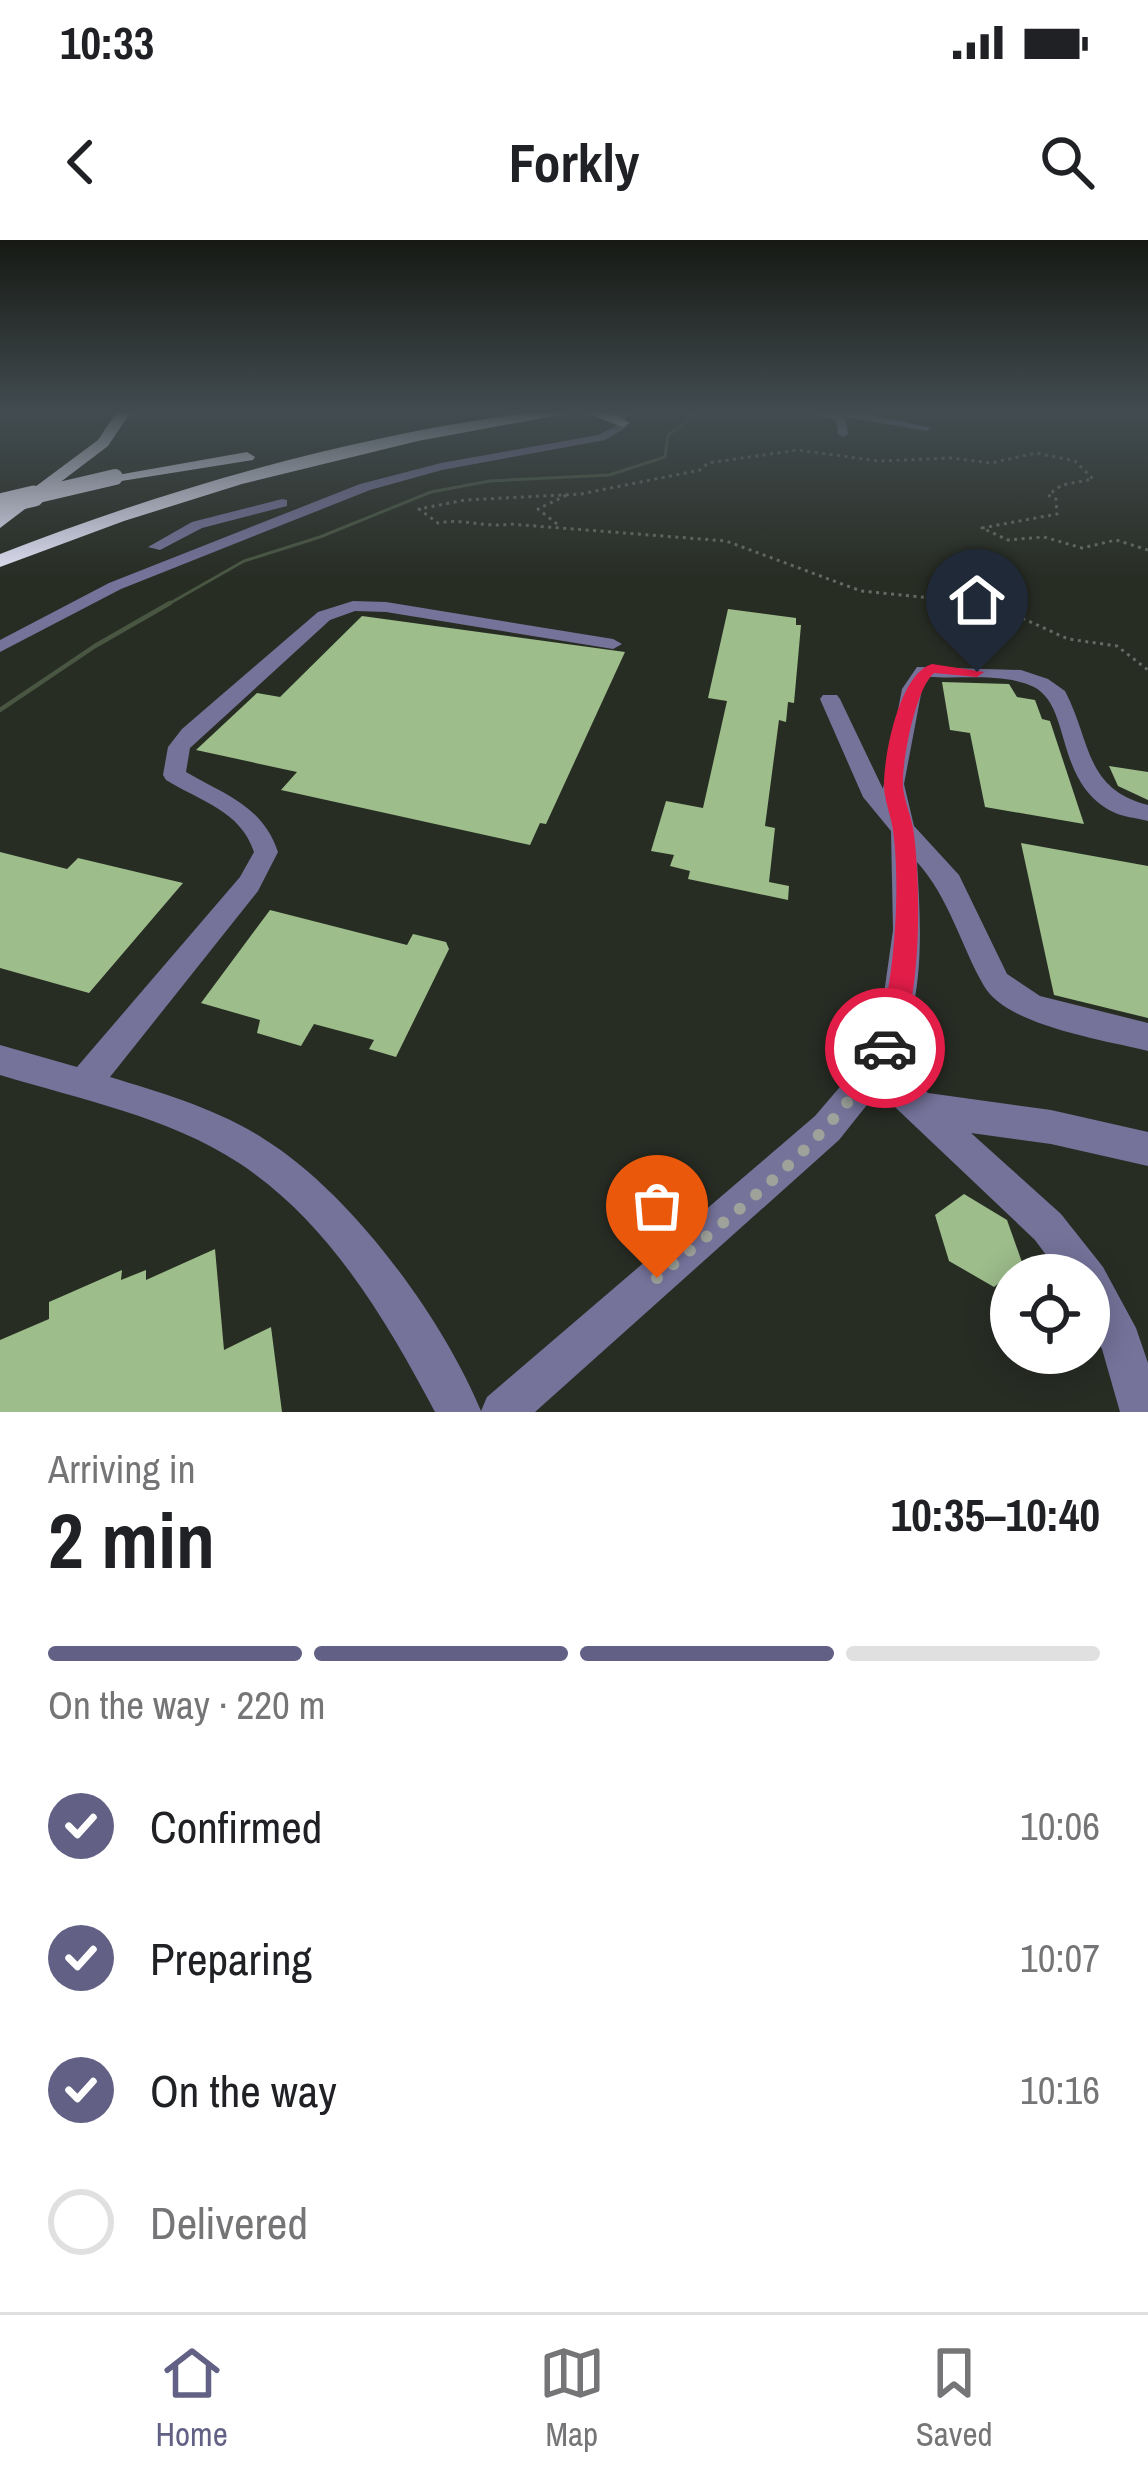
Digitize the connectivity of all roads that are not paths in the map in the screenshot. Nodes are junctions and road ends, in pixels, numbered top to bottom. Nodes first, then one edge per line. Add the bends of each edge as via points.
1 (46, 468) edge
2 (71, 468) edge
3 (179, 468) edge
4 (278, 468) edge
5 (402, 468) edge
6 (438, 468) edge
7 (360, 484) junction
8 (0, 503) edge
9 (0, 522) edge
10 (155, 547) dead end
11 (0, 561) edge
12 (613, 644) dead end
13 (0, 647) edge
14 (830, 699) dead end
15 (1148, 813) edge
16 (901, 822) junction
17 (1148, 1037) edge
18 (0, 1060) edge
19 (874, 1066) junction
20 (83, 1085) junction
21 (921, 1109) junction
22 (1148, 1149) edge
23 (1069, 1254) edge
24 (1110, 1321) edge
25 (459, 1412) edge
26 (502, 1412) edge
27 (1142, 1412) edge

1 - 8 highway
2 - 9 highway
3 - 8 highway, bridge
4 - 11 highway
5 - 7 street
6 - 7 street
7 - 10 street via 196,525
7 - 13 street via 115,586
12 - 20 street via 386,607 324,616 178,747 174,775 238,808 257,824 266,852 249,884
14 - 16 street via 875,797
15 - 16 street via 1120,806 1088,782 1058,695 1021,676 932,668 911,689 893,784
16 - 17 street via 950,882 997,983 1032,1007
16 - 19 street via 904,982 894,1032
18 - 20 street
19 - 21 street
19 - 26 street via 827,1128
20 - 25 street via 213,1130 286,1176 353,1244
21 - 22 street
21 - 23 street
24 - 27 street

